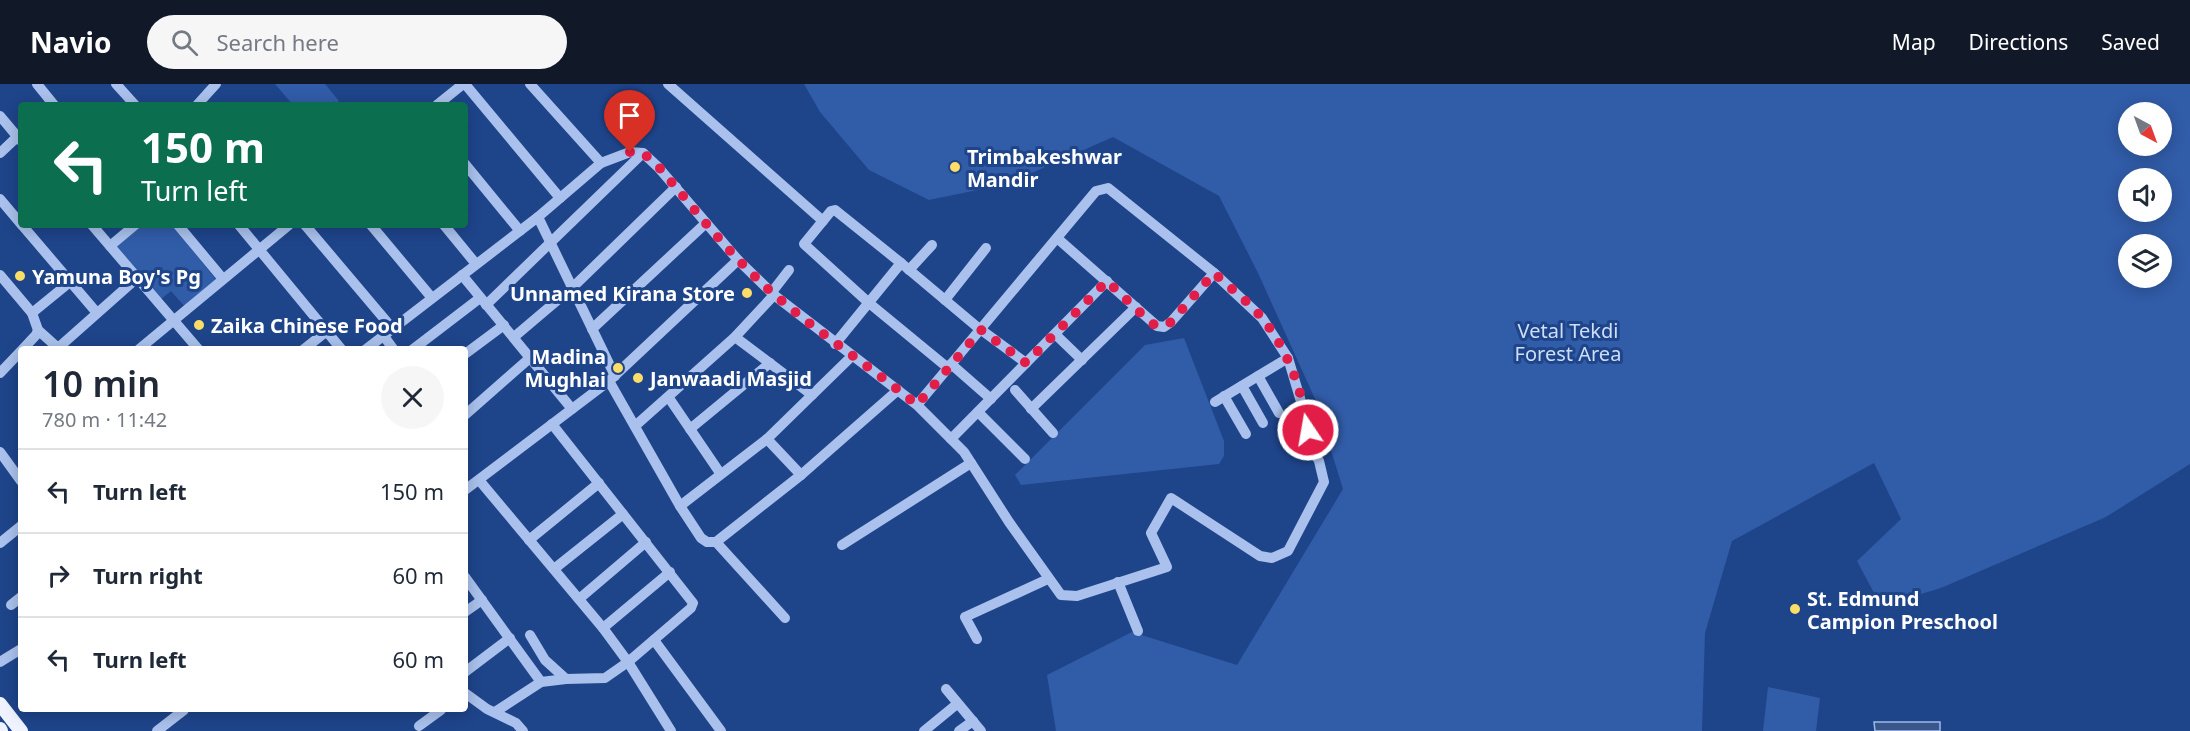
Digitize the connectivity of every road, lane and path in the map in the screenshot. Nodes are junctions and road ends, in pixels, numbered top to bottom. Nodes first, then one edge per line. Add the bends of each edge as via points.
1 (37, 84) edge
2 (116, 84) edge
3 (216, 84) edge
4 (464, 84) edge
5 (530, 84) edge
6 (668, 84) edge
7 (52, 102) edge
8 (132, 102) edge
9 (200, 102) edge
10 (441, 102) edge
11 (0, 116) edge
12 (18, 138) edge
13 (18, 140) edge
14 (0, 153) edge
15 (643, 153) junction
16 (601, 163) junction
17 (468, 168) edge
18 (675, 187) junction
19 (560, 198) junction
20 (0, 199) edge
21 (538, 217) junction
22 (18, 219) edge
23 (822, 221) junction
24 (706, 223) junction
25 (25, 228) edge
26 (95, 228) edge
27 (131, 228) edge
28 (180, 228) edge
29 (241, 228) edge
30 (285, 228) edge
31 (307, 228) edge
32 (374, 228) edge
33 (446, 228) edge
34 (520, 231) junction
35 (1057, 238) junction
36 (550, 244) junction
37 (932, 245) dead end
38 (110, 246) junction
39 (986, 248) dead end
40 (259, 250) junction
41 (738, 260) junction
42 (476, 264) junction
43 (905, 267) junction
44 (789, 270) dead end
45 (1214, 273) junction
46 (462, 275) junction
47 (0, 276) edge
48 (137, 278) junction
49 (223, 279) junction
50 (1107, 281) junction
51 (70, 282) junction
52 (573, 287) junction
53 (773, 293) junction
54 (432, 298) junction
55 (945, 300) junction
56 (483, 302) junction
57 (869, 303) junction
58 (1136, 307) junction
59 (32, 313) junction
60 (97, 313) junction
61 (172, 320) junction
62 (504, 325) junction
63 (592, 329) junction
64 (39, 330) junction
65 (328, 330) junction
66 (981, 330) junction
67 (388, 331) junction
68 (1055, 334) junction
69 (514, 337) junction
70 (735, 337) junction
71 (835, 344) junction
72 (26, 346) edge
73 (56, 346) edge
74 (60, 346) edge
75 (143, 346) edge
76 (195, 346) edge
77 (308, 346) edge
78 (339, 346) edge
79 (370, 346) edge
80 (393, 346) edge
81 (418, 346) edge
82 (468, 352) edge
83 (18, 354) edge
84 (852, 356) junction
85 (531, 357) junction
86 (1288, 358) junction
87 (1082, 360) junction
88 (770, 363) junction
89 (1026, 363) junction
90 (950, 366) junction
91 (0, 372) edge
92 (1258, 376) junction
93 (612, 378) junction
94 (1242, 386) junction
95 (898, 390) junction
96 (1015, 390) dead end
97 (812, 395) junction
98 (669, 398) junction
99 (991, 399) junction
100 (917, 405) junction
101 (572, 409) junction
102 (1031, 409) junction
103 (468, 412) edge
104 (978, 412) junction
105 (1279, 413) dead end
106 (1263, 423) dead end
107 (552, 424) junction
108 (635, 426) junction
109 (690, 429) junction
110 (1053, 433) dead end
111 (1246, 434) dead end
112 (767, 439) junction
113 (951, 439) junction
114 (0, 452) edge
115 (1025, 459) dead end
116 (971, 463) junction
117 (720, 473) junction
118 (801, 475) junction
119 (18, 476) edge
120 (479, 480) junction
121 (599, 483) junction
122 (468, 488) edge
123 (680, 506) junction
124 (623, 514) junction
125 (18, 528) edge
126 (529, 540) junction
127 (646, 542) junction
128 (716, 542) junction
129 (0, 543) edge
130 (842, 545) dead end
131 (554, 569) junction
132 (670, 572) junction
133 (1048, 579) junction
134 (468, 581) edge
135 (1118, 582) junction
136 (579, 599) junction
137 (18, 600) edge
138 (482, 600) junction
139 (11, 606) dead end
140 (468, 610) edge
141 (785, 618) dead end
142 (603, 628) junction
143 (1138, 631) dead end
144 (530, 635) dead end
145 (510, 638) junction
146 (977, 639) dead end
147 (654, 640) junction
148 (18, 651) edge
149 (0, 662) edge
150 (628, 662) junction
151 (468, 670) edge
152 (566, 679) junction
153 (542, 682) junction
154 (946, 689) dead end
155 (468, 695) edge
156 (0, 704) edge
157 (957, 704) junction
158 (181, 712) edge
159 (438, 712) edge
160 (495, 712) junction
161 (973, 721) junction
162 (419, 726) dead end
163 (21, 731) edge
164 (157, 731) edge
165 (523, 731) edge
166 (671, 731) edge
167 (721, 731) edge
168 (924, 731) edge
169 (958, 731) edge
170 (981, 731) edge

1 - 7 street
2 - 8 street
3 - 9 street
4 - 10 street
4 - 19 street
5 - 16 street
6 - 23 street
11 - 12 street
13 - 14 street
15 - 16 street via 630,152
15 - 18 street
15 - 36 street
16 - 19 street
17 - 34 street
18 - 24 street
18 - 52 street
19 - 21 street
20 - 22 street
21 - 34 street
21 - 36 street
23 - 43 street via 835,210
23 - 57 street via 804,244
24 - 41 street
24 - 63 street
25 - 51 street
26 - 38 street
27 - 38 street
28 - 49 street
29 - 40 street
30 - 40 street
31 - 67 street
32 - 54 street
33 - 42 street
34 - 42 street
35 - 45 street via 1096,191 1108,188
35 - 50 street
35 - 66 street
36 - 52 street
36 - 56 street
37 - 43 street
38 - 48 street
39 - 55 street
40 - 49 street
40 - 65 street
41 - 53 street
41 - 93 street
42 - 46 street
43 - 55 street
43 - 57 street
44 - 53 street
45 - 58 street via 1164,327 1151,323
45 - 86 street via 1262,318
46 - 54 street
46 - 56 street
47 - 59 street
48 - 60 street
48 - 61 street
49 - 61 street
50 - 58 street
50 - 68 street
51 - 59 street
51 - 60 street
52 - 63 street
52 - 69 street
53 - 70 street
53 - 71 street
54 - 67 street
55 - 66 street
56 - 62 street
56 - 81 street
57 - 71 street
57 - 90 street
58 - 87 street
59 - 64 street
60 - 74 street
61 - 75 street
61 - 76 street
62 - 69 street
62 - 82 street
63 - 93 street
64 - 72 street
64 - 73 street
65 - 77 street
65 - 78 street
66 - 89 street
66 - 90 street
67 - 79 street
67 - 80 street
68 - 87 street
68 - 89 street
69 - 85 street
70 - 88 street
70 - 98 street
71 - 84 street
83 - 91 street
84 - 95 street
84 - 97 street
85 - 101 street
85 - 103 street
86 - 92 street
86 - 135 street via 1310,446 1324,482 1288,551 1272,558 1260,556 1171,498 1151,533 1167,567
87 - 102 street
88 - 97 street
88 - 109 street
89 - 99 street
90 - 99 street
90 - 100 street
92 - 94 street
92 - 105 street
93 - 101 street
93 - 108 street
94 - 106 street
94 - 111 street via 1220,399
95 - 100 street
95 - 118 street
96 - 102 street
97 - 112 street
98 - 108 street
98 - 109 street
99 - 104 street
100 - 113 street
101 - 107 street
102 - 110 street
104 - 113 street
104 - 115 street
107 - 120 street
107 - 121 street
108 - 123 street
109 - 117 street
112 - 117 street
112 - 118 street
113 - 116 street
114 - 119 street
116 - 130 street
116 - 133 street
117 - 123 street
118 - 128 street
120 - 122 street
120 - 126 street
121 - 124 street
121 - 126 street
123 - 128 street via 701,538
124 - 127 street
124 - 131 street
125 - 129 street
126 - 131 street
127 - 132 street
127 - 136 street
128 - 141 street
131 - 136 street
132 - 142 street
132 - 147 street via 693,603
133 - 135 street via 1061,595 1071,597
133 - 146 street via 965,617
134 - 138 street
135 - 143 street
136 - 142 street
137 - 139 street
138 - 140 street
138 - 145 street
142 - 150 street
144 - 152 street via 545,660
145 - 151 street
145 - 153 street
147 - 150 street
147 - 167 street
148 - 149 street
150 - 152 street via 605,678
150 - 166 street
152 - 153 street
153 - 160 street
154 - 157 street
155 - 160 street
156 - 163 main road
157 - 161 street
157 - 168 street
158 - 164 street
159 - 162 street
160 - 165 street
161 - 169 street
161 - 170 street

